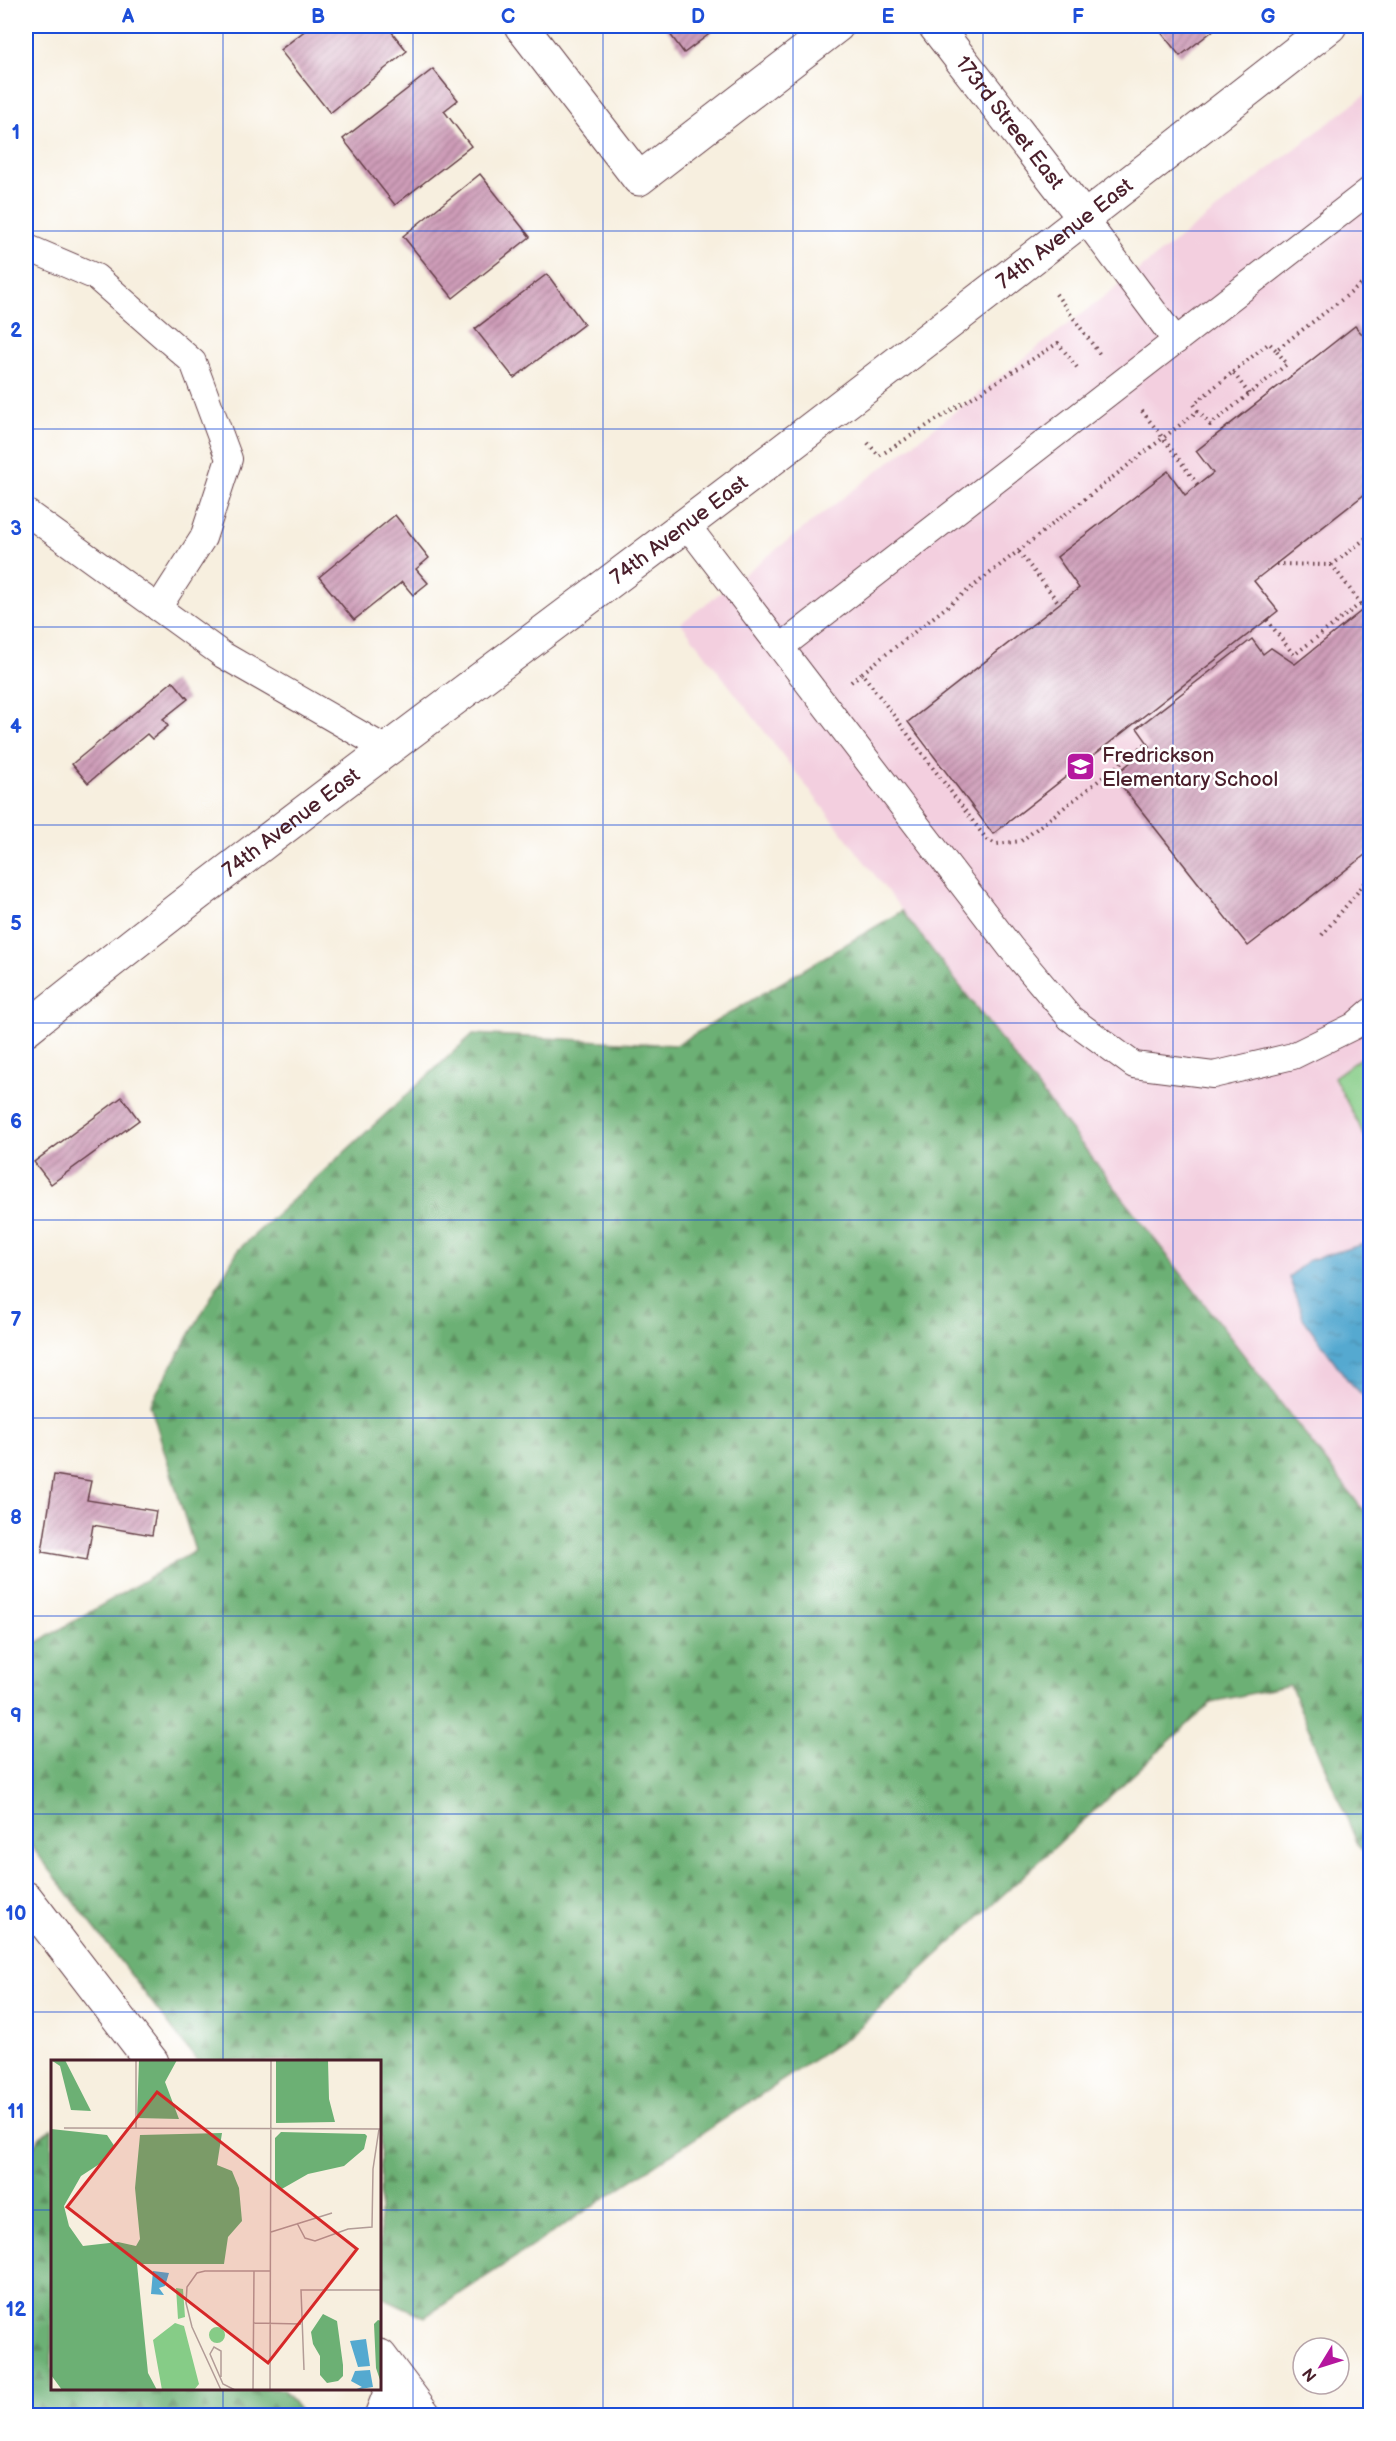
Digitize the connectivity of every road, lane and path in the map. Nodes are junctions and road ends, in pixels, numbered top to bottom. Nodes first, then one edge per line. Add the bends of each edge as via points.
1 (521, 26) edge
2 (837, 26) edge
3 (935, 26) edge
4 (1330, 26) edge
5 (1371, 190) edge
6 (1084, 218) junction
7 (26, 247) edge
8 (1371, 278) edge
9 (1056, 294) dead end
10 (1176, 340) junction
11 (1276, 351) junction
12 (1106, 363) dead end
13 (1233, 372) junction
14 (1086, 379) dead end
15 (1249, 394) junction
16 (1140, 408) dead end
17 (1198, 411) junction
18 (1162, 438) junction
19 (868, 443) dead end
20 (1198, 485) dead end
21 (26, 512) edge
22 (686, 524) junction
23 (1371, 535) edge
24 (1019, 552) junction
25 (1276, 564) dead end
26 (1332, 565) junction
27 (1371, 599) edge
28 (1059, 603) dead end
29 (1361, 603) junction
30 (158, 608) junction
31 (1267, 620) dead end
32 (781, 647) junction
33 (862, 673) junction
34 (843, 688) dead end
35 (1147, 742) dead end
36 (386, 749) junction
37 (1371, 877) edge
38 (1322, 934) dead end
39 (1371, 1012) edge
40 (26, 1029) edge
41 (26, 1898) edge
42 (151, 2060) edge
43 (388, 2367) edge
44 (381, 2415) edge
45 (425, 2415) edge

1 - 2 street via 639,179
3 - 6 street, 173rd Street East
4 - 6 street, 74th Avenue East
5 - 10 lane
6 - 10 lane
6 - 22 street, 74th Avenue East
7 - 30 lane via 96,277 193,362 230,459 204,538
8 - 11 path
9 - 12 path
10 - 32 lane
11 - 13 path via 1269,343
11 - 15 path via 1287,364
13 - 15 path
13 - 17 path via 1194,404
14 - 19 path via 1058,343 879,456
15 - 17 path via 1210,425
16 - 18 path
17 - 18 path
18 - 20 path
18 - 24 path
21 - 30 lane
22 - 32 lane
22 - 36 street, 74th Avenue East
23 - 26 path
24 - 28 path
24 - 33 path
25 - 26 path
26 - 29 path
27 - 29 path
29 - 31 path via 1294,655
30 - 36 lane via 223,655
32 - 39 lane via 1011,948 1070,1018 1134,1065 1213,1075 1293,1056 1354,1026
33 - 34 path
33 - 35 path via 987,840 997,844 1021,840
36 - 40 street, 74th Avenue East via 165,917
37 - 38 path
41 - 42 street
43 - 44 street
43 - 45 street

